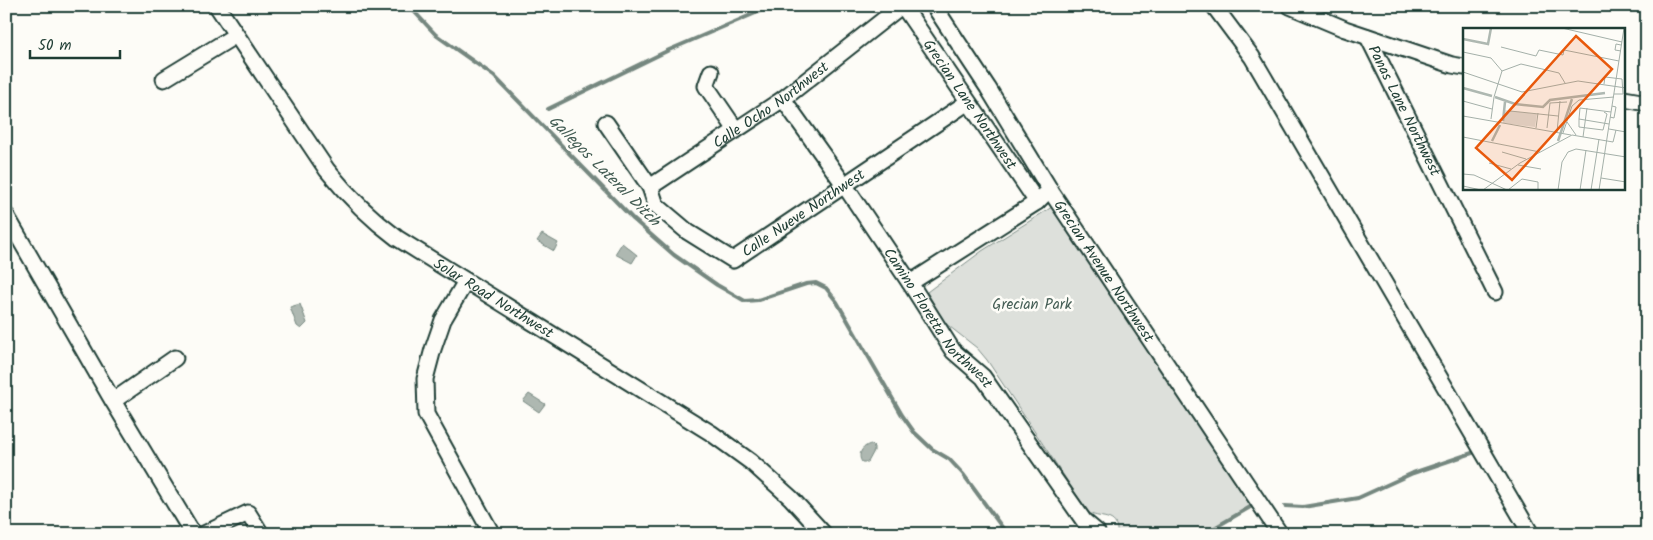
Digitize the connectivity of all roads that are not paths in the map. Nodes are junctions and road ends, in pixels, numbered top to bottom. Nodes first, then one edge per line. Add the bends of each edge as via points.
1 (216, 6) edge
2 (902, 6) edge
3 (934, 6) edge
4 (1214, 6) edge
5 (1290, 6) edge
6 (236, 35) junction
7 (1368, 37) junction
8 (1463, 67) edge
9 (711, 72) dead end
10 (164, 79) dead end
11 (783, 99) junction
12 (1626, 99) edge
13 (968, 102) junction
14 (1647, 103) edge
15 (606, 123) dead end
16 (736, 130) junction
17 (845, 186) junction
18 (650, 187) junction
19 (1049, 189) junction
20 (1037, 202) junction
21 (6, 215) edge
22 (466, 281) junction
23 (910, 283) junction
24 (1495, 292) dead end
25 (176, 358) dead end
26 (112, 401) junction
27 (1097, 532) dead end
28 (193, 534) edge
29 (204, 534) edge
30 (261, 534) edge
31 (492, 534) edge
32 (824, 534) edge
33 (1280, 534) edge
34 (1531, 534) edge

1 - 6 street, Solar Road Northwest
2 - 11 street, Calle Ocho Northwest
2 - 13 street, Grecian Lane Northwest
3 - 19 street, Grecian Avenue Northwest
4 - 34 street via 1252,57
5 - 7 street
6 - 10 street
6 - 22 street, Solar Road Northwest via 327,170 348,195 397,238
7 - 8 street
7 - 24 street, Panas Lane Northwest
9 - 16 street via 706,86
11 - 16 street, Calle Ocho Northwest
11 - 17 street, Camino Floretta Northwest
12 - 14 street
13 - 17 street, Calle Nueve Northwest
13 - 20 street, Grecian Lane Northwest
15 - 18 street
16 - 18 street, Calle Ocho Northwest
17 - 18 street, Calle Nueve Northwest via 732,260 688,232 656,205
17 - 23 street, Camino Floretta Northwest
19 - 20 street
19 - 33 street, Grecian Avenue Northwest
20 - 23 street
21 - 26 street
22 - 31 street via 443,320 433,349 425,379 426,414
22 - 32 street, Solar Road Northwest via 711,433 751,462
23 - 27 street, Camino Floretta Northwest via 953,351 983,377 1084,521
25 - 26 street
26 - 28 street
29 - 30 street via 248,513

